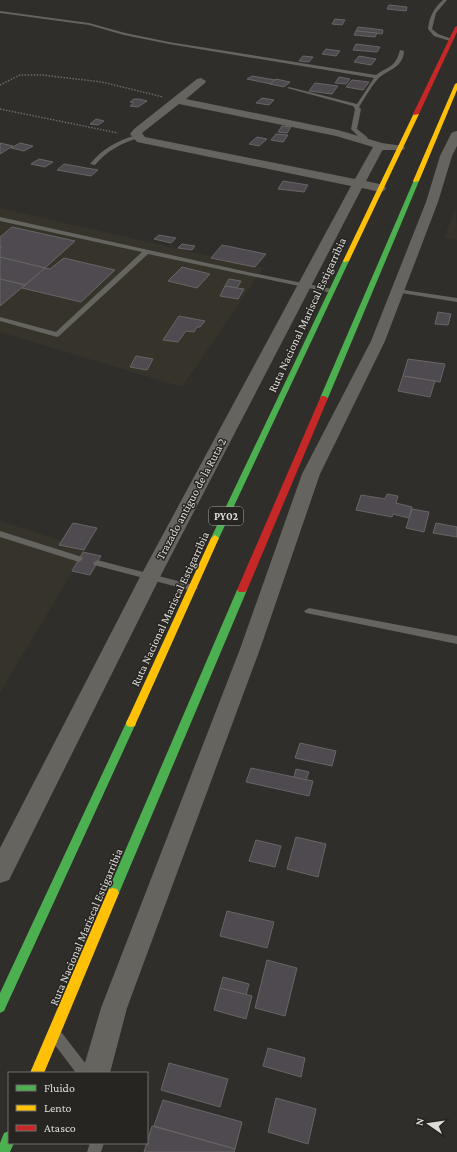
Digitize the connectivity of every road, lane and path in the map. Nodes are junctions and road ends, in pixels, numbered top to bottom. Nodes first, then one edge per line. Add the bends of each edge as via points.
1 (445, 0) edge
2 (0, 12) edge
3 (457, 27) edge
4 (450, 40) junction
5 (402, 51) dead end
6 (377, 77) junction
7 (201, 81) dead end
8 (457, 84) edge
9 (0, 85) edge
10 (289, 88) dead end
11 (178, 99) junction
12 (357, 107) junction
13 (0, 109) edge
14 (457, 134) edge
15 (137, 137) junction
16 (373, 144) junction
17 (399, 148) junction
18 (93, 164) dead end
19 (360, 184) junction
20 (380, 188) junction
21 (0, 219) edge
22 (146, 252) junction
23 (305, 285) junction
24 (332, 291) junction
25 (397, 291) junction
26 (457, 300) edge
27 (0, 319) edge
28 (0, 534) edge
29 (79, 559) dead end
30 (96, 563) dead end
31 (150, 577) junction
32 (192, 588) junction
33 (309, 611) dead end
34 (457, 640) edge
35 (0, 872) edge
36 (0, 1007) edge
37 (54, 1033) junction
38 (37, 1072) edge
39 (83, 1072) edge
40 (96, 1072) edge
41 (8, 1140) edge
42 (3, 1152) edge

1 - 4 lane via 433,13 430,29
2 - 6 lane via 89,24 124,34
3 - 4 highway, Ruta Nacional Mariscal Estigarribia / PY02
4 - 17 highway, Ruta Nacional Mariscal Estigarribia / PY02
5 - 6 lane via 399,62
6 - 12 lane
7 - 11 street
8 - 37 highway, Ruta Nacional Mariscal Estigarribia
9 - 11 path via 20,75 42,75 102,82
10 - 12 lane
11 - 15 street via 138,131
11 - 16 street via 338,133
12 - 16 lane via 354,129
13 - 15 path
14 - 25 street via 446,156 432,202
15 - 18 lane via 125,140 102,153
15 - 19 street via 202,153
16 - 17 street
16 - 19 street, Trazado antiguo de la Ruta 2 via 377,149
17 - 20 highway, Ruta Nacional Mariscal Estigarribia / PY02
19 - 20 street
19 - 23 street, Trazado antiguo de la Ruta 2
20 - 24 highway, Ruta Nacional Mariscal Estigarribia / PY02
21 - 22 lane
22 - 23 lane
22 - 27 lane via 57,335
23 - 24 lane
23 - 31 street, Trazado antiguo de la Ruta 2
24 - 32 highway, Ruta Nacional Mariscal Estigarribia / PY02
25 - 26 lane
25 - 40 street via 378,340 311,474 250,649 114,1008
28 - 29 lane
30 - 31 lane
31 - 32 lane
31 - 35 street, Trazado antiguo de la Ruta 2
32 - 36 highway, Ruta Nacional Mariscal Estigarribia / PY02
33 - 34 lane
37 - 38 highway, Ruta Nacional Mariscal Estigarribia
37 - 39 lane
41 - 42 highway

